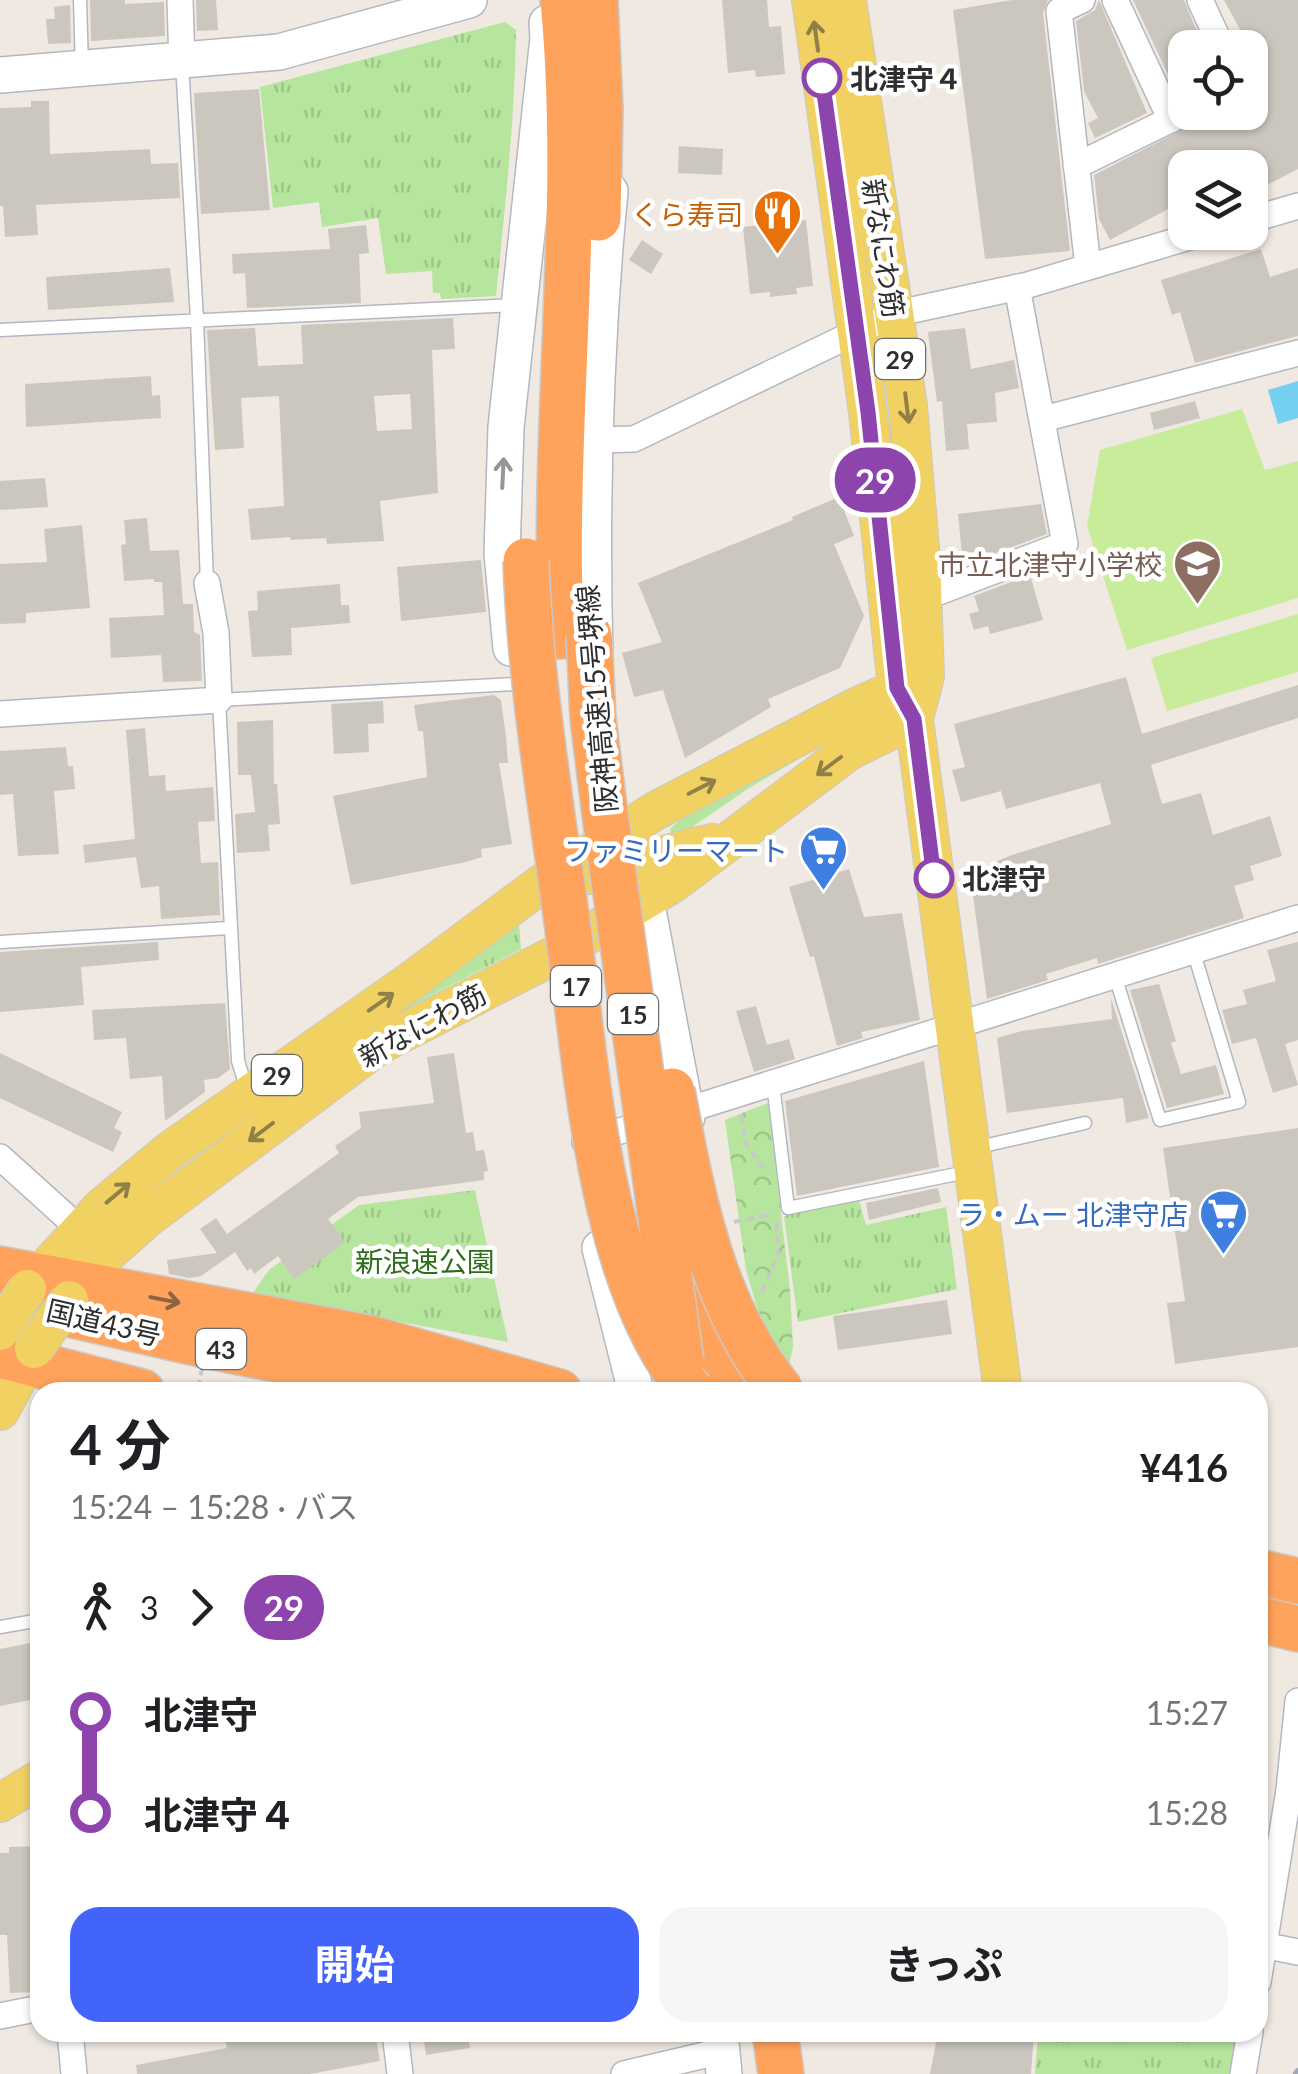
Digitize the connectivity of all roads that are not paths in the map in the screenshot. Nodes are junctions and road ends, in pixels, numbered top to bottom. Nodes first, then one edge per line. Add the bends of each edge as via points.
1 (80, 0) edge
2 (180, 0) edge
3 (469, 0) edge
4 (544, 0) edge
5 (594, 0) edge
6 (613, 0) edge
7 (810, 0) edge
8 (847, 0) edge
9 (1082, 0) edge
10 (1115, 0) edge
11 (1200, 0) edge
12 (565, 20) edge
13 (1214, 30) edge
14 (182, 63) junction
15 (82, 70) junction
16 (0, 75) edge
17 (1168, 98) edge
18 (1168, 121) edge
19 (1076, 166) junction
20 (1298, 206) edge
21 (1268, 215) edge
22 (1168, 243) edge
23 (1088, 267) junction
24 (1016, 287) junction
25 (520, 304) junction
26 (894, 314) junction
27 (197, 319) junction
28 (0, 330) edge
29 (856, 333) junction
30 (1298, 352) edge
31 (1042, 419) junction
32 (595, 440) junction
33 (208, 583) joint
34 (923, 598) junction
35 (516, 684) junction
36 (912, 694) junction
37 (219, 700) junction
38 (0, 714) edge
39 (594, 718) junction
40 (625, 875) junction
41 (544, 882) junction
42 (1298, 918) edge
43 (229, 928) junction
44 (0, 942) edge
45 (1194, 950) junction
46 (553, 956) junction
47 (1115, 976) junction
48 (955, 1028) junction
49 (773, 1084) junction
50 (248, 1095) junction
51 (675, 1114) junction
52 (1085, 1123) dead end
53 (580, 1143) junction
54 (0, 1157) edge
55 (973, 1160) junction
56 (50, 1275) edge
57 (701, 1302) junction
58 (12, 1344) edge
59 (115, 1382) edge
60 (234, 1382) edge
61 (392, 1382) edge
62 (524, 1382) edge
63 (634, 1382) edge
64 (658, 1382) edge
65 (683, 1382) edge
66 (688, 1382) edge
67 (701, 1382) edge
68 (721, 1382) edge
69 (775, 1382) edge
70 (1002, 1382) edge
71 (0, 1411) edge
72 (30, 1622) edge
73 (0, 1627) edge
74 (1298, 1700) edge
75 (30, 1785) edge
76 (0, 1803) edge
77 (1268, 1906) edge
78 (1268, 1943) edge
79 (1298, 1952) edge
80 (30, 2010) edge
81 (0, 2016) edge
82 (71, 2042) edge
83 (396, 2042) edge
84 (776, 2042) edge
85 (791, 2042) edge
86 (1249, 2042) edge
87 (733, 2053) edge
88 (74, 2074) edge
89 (400, 2074) edge
90 (624, 2074) edge
91 (780, 2074) edge
92 (796, 2074) edge
93 (1244, 2074) edge

1 - 15 lane
2 - 14 street
3 - 14 street via 279,52
4 - 25 street via 548,38
5 - 39 highway, 阪神高速15号堺線 / 15, bridge via 599,180 585,559
6 - 32 street via 615,146 598,315
29 -> 7 main road, 新なにわ筋 / 29
8 - 26 main road, 新なにわ筋 / 29
9 - 19 street via 1058,10
10 - 17 street
11 - 13 street
12 - 64 highway, 阪神高速15号堺線 / 15, bridge via 561,636
12 - 65 highway, 17, bridge via 556,205 527,507 530,644 612,1216 638,1302
14 - 15 street
14 - 27 lane
15 - 16 street
18 - 19 street
19 - 23 street
20 - 21 street
22 - 23 street
23 - 24 street
24 - 26 street
24 - 31 street
25 - 27 lane
35 -> 25 street via 502,508
26 - 29 street
26 -> 34 main road, 新なにわ筋 / 29
27 - 28 lane
27 - 33 lane
29 - 32 street via 634,439
29 - 36 main road, 新なにわ筋 / 29
30 - 31 street
31 - 34 street via 1065,544
32 - 40 street via 595,664
33 - 37 street
34 - 36 main road, 新なにわ筋 / 29
35 - 37 lane
35 - 41 street
36 -> 40 main road via 731,840 679,849
40 -> 36 main road, 新なにわ筋 / 29 via 655,811
36 - 48 main road, 新なにわ筋 / 29
37 - 38 street
37 - 43 lane
39 - 66 highway, 阪神高速15号堺線 / 15, bridge
39 - 69 highway, bridge via 705,1242 742,1333
40 - 41 main road
40 - 46 main road, 新なにわ筋 / 29
40 - 51 street
41 - 46 street
50 -> 41 main road, 新なにわ筋 / 29
42 - 45 street
43 - 44 lane
43 - 50 lane via 238,1061
45 - 47 street
45 - 47 lane via 1239,1102 1160,1120
46 - 53 street
46 -> 56 main road, 新なにわ筋 / 29 via 379,1045 161,1208
47 - 48 street
48 - 49 street
48 - 55 main road, 新なにわ筋 / 29
49 - 51 street
49 - 55 lane via 782,1211
56 -> 50 main road, 新なにわ筋 / 29 via 172,1149
51 - 53 street
51 - 57 street
52 - 55 lane
53 - 63 street
54 - 56 street
55 - 70 main road, 新なにわ筋 / 29
56 - 58 main road, 新なにわ筋 / 29, bridge
56 - 61 highway, 国道43号 / 43 via 232,1351
56 -> 62 highway via 368,1338
57 - 67 street
57 - 68 highway
58 - 59 highway
58 - 60 highway, 国道43号 / 43
58 - 71 main road, 新なにわ筋 / 29
72 - 73 lane
74 - 77 street
75 - 76 main road
78 - 79 street
80 - 81 street
82 - 88 street
83 - 89 street
84 - 91 highway
85 - 92 street
86 - 93 street
87 - 90 street

